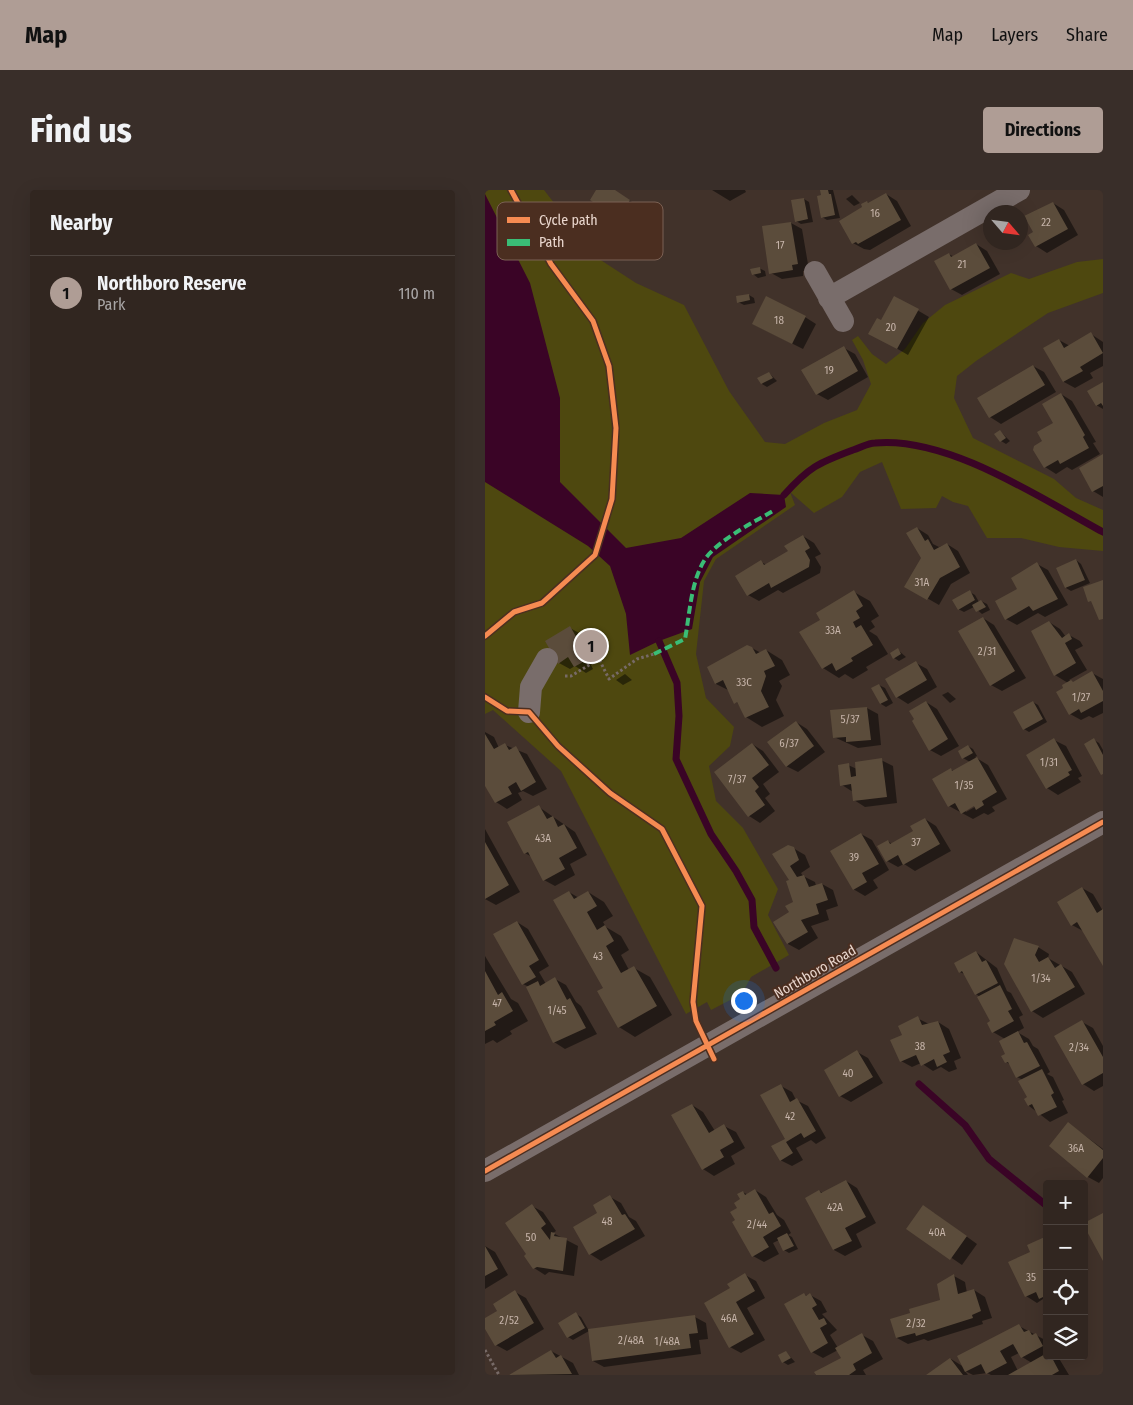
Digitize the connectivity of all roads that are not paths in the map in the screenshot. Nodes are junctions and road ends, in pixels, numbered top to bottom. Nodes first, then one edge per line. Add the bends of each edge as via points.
1 (1019, 190) edge
2 (815, 272) dead end
3 (829, 298) junction
4 (843, 321) dead end
5 (547, 659) dead end
6 (529, 712) dead end
7 (1103, 822) edge
8 (485, 1171) edge

1 - 3 street
2 - 3 street
3 - 4 street
5 - 6 street via 531,687
7 - 8 street, Northboro Road

